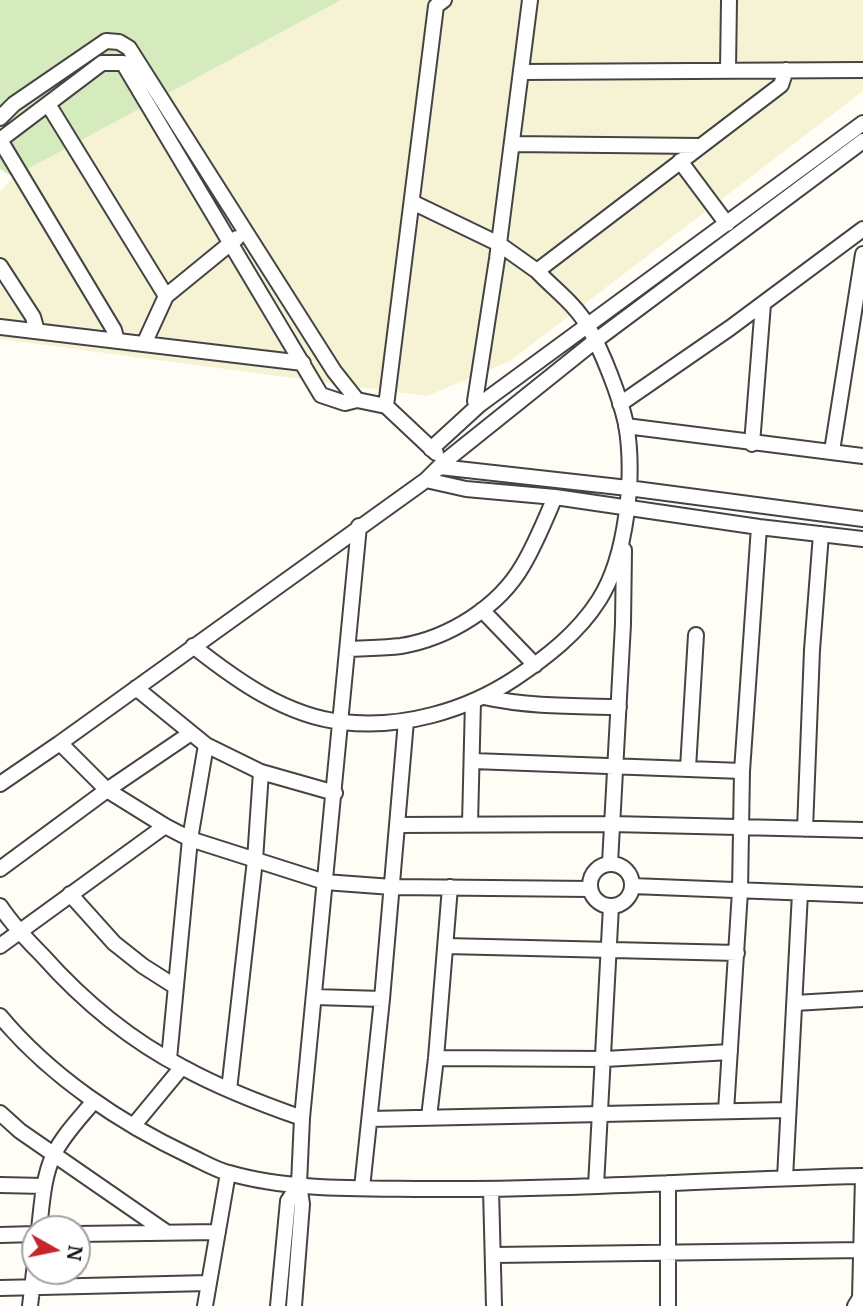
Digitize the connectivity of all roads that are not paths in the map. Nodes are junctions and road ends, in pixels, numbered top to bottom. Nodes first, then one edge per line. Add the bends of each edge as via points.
1 (530, 0) edge
2 (729, 0) edge
3 (437, 2) edge
4 (124, 45) junction
5 (119, 62) junction
6 (786, 69) junction
7 (728, 70) junction
8 (863, 70) edge
9 (521, 72) junction
10 (48, 104) junction
11 (0, 118) edge
12 (863, 123) edge
13 (0, 140) edge
14 (863, 141) edge
15 (512, 144) junction
16 (700, 146) junction
17 (680, 162) junction
18 (412, 202) junction
19 (727, 224) junction
20 (863, 229) edge
21 (246, 231) junction
22 (231, 243) junction
23 (499, 244) junction
24 (863, 254) edge
25 (0, 266) edge
26 (537, 271) junction
27 (166, 296) junction
28 (763, 304) junction
29 (587, 326) junction
30 (0, 327) edge
31 (37, 331) junction
32 (117, 341) junction
33 (595, 341) junction
34 (144, 344) junction
35 (303, 363) junction
36 (357, 400) junction
37 (620, 404) junction
38 (479, 405) junction
39 (386, 406) junction
40 (626, 426) junction
41 (752, 443) junction
42 (431, 449) junction
43 (832, 451) junction
44 (863, 456) edge
45 (442, 464) junction
46 (426, 480) junction
47 (628, 488) junction
48 (555, 497) junction
49 (627, 507) junction
50 (863, 519) edge
51 (359, 526) junction
52 (759, 527) junction
53 (821, 534) junction
54 (624, 536) junction
55 (863, 539) edge
56 (482, 610) junction
57 (696, 635) dead end
58 (193, 646) junction
59 (348, 649) junction
60 (535, 665) junction
61 (136, 688) junction
62 (479, 699) junction
63 (619, 707) junction
64 (406, 721) junction
65 (341, 722) junction
66 (191, 733) junction
67 (60, 744) junction
68 (206, 745) junction
69 (473, 761) junction
70 (615, 765) junction
71 (688, 768) junction
72 (742, 771) junction
73 (261, 772) junction
74 (0, 784) edge
75 (107, 790) junction
76 (335, 793) junction
77 (471, 824) junction
78 (612, 824) junction
79 (397, 825) junction
80 (164, 826) junction
81 (741, 828) junction
82 (805, 829) junction
83 (863, 830) edge
84 (190, 839) junction
85 (255, 860) junction
86 (610, 863) junction
87 (0, 869) edge
88 (326, 882) junction
89 (632, 886) junction
90 (392, 887) junction
91 (450, 887) junction
92 (590, 888) junction
93 (740, 891) junction
94 (800, 893) junction
95 (70, 894) junction
96 (863, 895) edge
97 (0, 906) edge
98 (611, 906) junction
99 (19, 931) junction
100 (0, 946) edge
101 (446, 946) junction
102 (610, 950) junction
103 (737, 953) junction
104 (177, 987) junction
105 (314, 997) junction
106 (382, 999) junction
107 (863, 999) edge
108 (795, 1003) junction
109 (0, 1016) edge
110 (730, 1052) junction
111 (436, 1058) junction
112 (605, 1059) junction
113 (175, 1063) junction
114 (229, 1090) junction
115 (94, 1101) junction
116 (787, 1110) junction
117 (726, 1111) junction
118 (0, 1113) edge
119 (601, 1113) junction
120 (429, 1117) junction
121 (302, 1118) junction
122 (370, 1119) junction
123 (134, 1125) junction
124 (54, 1155) junction
125 (228, 1173) junction
126 (863, 1177) edge
127 (785, 1178) junction
128 (1, 1184) edge
129 (299, 1184) junction
130 (668, 1184) junction
131 (596, 1185) junction
132 (44, 1186) junction
133 (362, 1188) junction
134 (491, 1189) junction
135 (41, 1215) edge
136 (166, 1232) junction
137 (218, 1232) junction
138 (21, 1234) edge
139 (91, 1234) edge
140 (0, 1235) edge
141 (862, 1250) edge
142 (668, 1252) junction
143 (494, 1255) junction
144 (208, 1283) junction
145 (32, 1285) edge
146 (0, 1288) edge
147 (32, 1288) junction
148 (859, 1302) edge
149 (30, 1306) edge
150 (205, 1306) edge
151 (278, 1306) edge
152 (294, 1306) edge
153 (494, 1306) edge
154 (668, 1306) edge

1 - 9 street
2 - 7 street
3 - 18 street
4 - 5 street
4 - 11 street via 106,41
4 - 21 street
5 - 10 street via 102,63
5 - 22 street
6 - 7 street
6 - 8 street
6 - 16 street via 781,85
7 - 9 street
9 - 15 street
10 - 13 street
10 - 27 street
12 - 19 street
13 - 32 street
14 - 33 street
15 - 16 street
15 - 23 street
16 - 17 street
17 - 19 street
17 - 26 street
18 - 23 street
18 - 39 street
19 - 29 street
20 - 28 street
21 - 22 street
21 - 36 street
22 - 27 street
22 - 35 street
23 - 26 street
23 - 38 street via 475,401
24 - 43 street
25 - 31 street
26 - 29 street
27 - 34 street
28 - 37 street
28 - 41 street
29 - 33 street
29 - 38 street
30 - 31 street
31 - 32 street
32 - 34 street
33 - 37 street
33 - 45 street
34 - 35 street
35 - 36 street via 321,395 345,403
36 - 39 street
37 - 40 street
38 - 42 street
39 - 42 street
40 - 41 street
40 - 47 street
41 - 43 street
42 - 45 street
43 - 44 street
45 - 46 street
45 - 47 street
46 - 48 street via 466,489
46 - 51 street
47 - 49 street
47 - 50 street
48 - 49 street
48 - 56 street via 523,566
49 - 52 street
49 - 54 street
51 - 58 street
51 - 59 street
52 - 53 street
52 - 72 street
53 - 55 street
53 - 82 street via 811,650
54 - 60 street via 601,598 586,620
54 - 63 street
56 - 59 street via 462,624 403,646
56 - 60 street
57 - 71 street
58 - 61 street
58 - 65 street via 259,692 299,712
59 - 65 street
60 - 62 street
61 - 66 street
61 - 67 street
62 - 63 street via 540,706
62 - 64 street
62 - 69 street
63 - 70 street
64 - 65 street
64 - 79 street
65 - 76 street
66 - 68 street
66 - 75 street
67 - 74 street
67 - 75 street
68 - 73 street
68 - 84 street
69 - 70 street
69 - 77 street
70 - 71 street
70 - 78 street
71 - 72 street
72 - 81 street
73 - 76 street
73 - 85 street
75 - 80 street
75 - 87 street
76 - 88 street
77 - 78 street
77 - 79 street
78 - 81 street
78 - 86 street
79 - 90 street
80 - 84 street
80 - 95 street
81 - 82 street
81 - 93 street
82 - 83 street
84 - 85 street
84 - 104 street
85 - 88 street
85 - 114 street
86 - 89 street via 626,870
86 - 92 street via 594,871
88 - 90 street
88 - 105 street
89 - 93 street
89 - 98 street via 627,898
90 - 91 street
90 - 106 street
91 - 92 street
91 - 101 street
92 - 98 street via 600,903
93 - 94 street
93 - 103 street
94 - 96 street
94 - 108 street
95 - 99 street
95 - 104 street via 114,943
97 - 99 street
98 - 102 street
99 - 100 street
99 - 113 street via 72,987 127,1032
101 - 102 street
101 - 111 street
102 - 103 street
102 - 112 street
103 - 110 street
104 - 113 street
105 - 106 street
105 - 121 street
106 - 122 street
107 - 108 street
108 - 116 street
109 - 115 street via 30,1048
110 - 112 street
110 - 117 street
111 - 112 street
111 - 120 street
112 - 119 street
113 - 114 street
113 - 123 street
114 - 121 street
115 - 123 street
115 - 124 street
116 - 117 street
116 - 127 street
117 - 119 street
118 - 124 street
119 - 120 street
119 - 131 street
120 - 122 street
121 - 129 street
122 - 133 street
123 - 125 street
124 - 132 street
124 - 136 street
125 - 129 street
125 - 137 street
126 - 127 street
126 - 141 street
127 - 130 street
128 - 132 street
129 - 133 street
129 - 151 street via 288,1201
129 - 152 street via 302,1204
130 - 131 street
130 - 142 street
131 - 134 street
132 - 135 street
133 - 134 street
134 - 143 street
136 - 137 street
136 - 139 street
137 - 144 street
138 - 140 street
141 - 142 street
141 - 148 street
142 - 143 street
142 - 154 street
143 - 153 street
144 - 147 street
144 - 150 street
145 - 147 street
146 - 147 street
147 - 149 street

